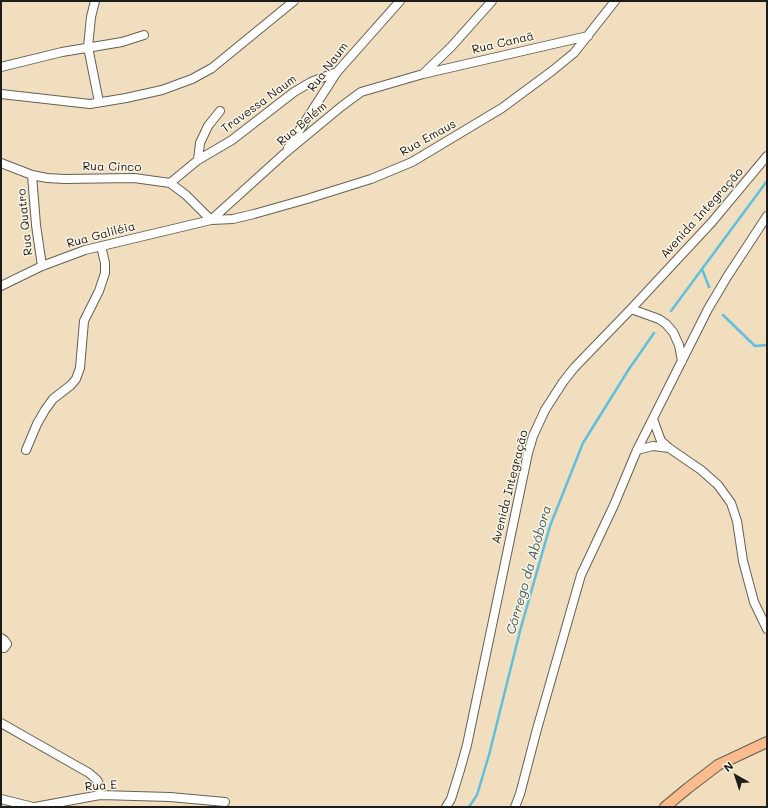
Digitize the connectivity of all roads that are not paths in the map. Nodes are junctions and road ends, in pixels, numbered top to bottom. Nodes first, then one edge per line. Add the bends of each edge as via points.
1 (95, 1) edge
2 (294, 1) edge
3 (400, 1) edge
4 (492, 1) edge
5 (615, 1) edge
6 (144, 35) dead end
7 (588, 36) junction
8 (88, 47) junction
9 (1, 67) edge
10 (336, 72) junction
11 (423, 74) junction
12 (1, 94) edge
13 (99, 102) junction
14 (220, 111) dead end
15 (284, 154) junction
16 (767, 156) edge
17 (198, 160) junction
18 (1, 163) edge
19 (32, 175) junction
20 (170, 182) junction
21 (767, 216) edge
22 (211, 220) junction
23 (101, 246) junction
24 (42, 266) junction
25 (1, 286) edge
26 (631, 310) junction
27 (682, 362) junction
28 (653, 419) junction
29 (669, 448) junction
30 (26, 450) dead end
31 (637, 450) junction
32 (767, 629) edge
33 (1, 638) edge
34 (1, 648) edge
35 (1, 723) edge
36 (765, 744) edge
37 (100, 795) junction
38 (1, 799) edge
39 (225, 802) dead end
40 (34, 807) edge
41 (446, 807) edge
42 (515, 807) edge
43 (666, 807) edge

1 - 8 street
2 - 13 street via 212,68 192,79 162,90
3 - 10 street, Rua Naum
4 - 11 street
5 - 7 street, Rua Emaus
6 - 8 street via 122,42
7 - 11 street, Rua Canaã
7 - 22 street, Rua Emaus via 574,53 520,95 412,162 371,179 307,199 233,219
8 - 9 street
8 - 13 street
10 - 15 street, Rua Naum
10 - 17 street, Travessa Naum via 294,92 232,140
11 - 15 street, Rua Belém via 361,92
12 - 13 street via 90,104
14 - 17 street, Travessa Naum via 208,126 200,143
15 - 22 street, Rua Belém
16 - 26 street, Avenida Integração via 712,222
17 - 20 street, Travessa Naum
18 - 19 street, Rua Cinco
19 - 20 street, Rua Cinco via 64,179 134,178
19 - 24 street, Rua Quatro
20 - 22 street
21 - 27 street via 708,309
22 - 23 street, Rua Galiléia
23 - 24 street, Rua Galiléia
23 - 30 street via 105,273 84,320 78,374 71,385 53,399 45,410
24 - 25 street, Rua Galiléia
26 - 27 street via 659,319 666,324 679,345
26 - 41 street, Avenida Integração via 562,382 533,436 466,745 451,799
27 - 28 street
28 - 29 street via 661,441
28 - 31 street
29 - 31 street via 653,446
29 - 32 street via 701,470 731,503 754,602
31 - 42 street via 581,575
33 - 34 street via 7,644
35 - 37 street via 89,773 100,786
36 - 43 main road via 718,765
37 - 39 street, Rua E
37 - 40 street, Rua E
38 - 40 street

